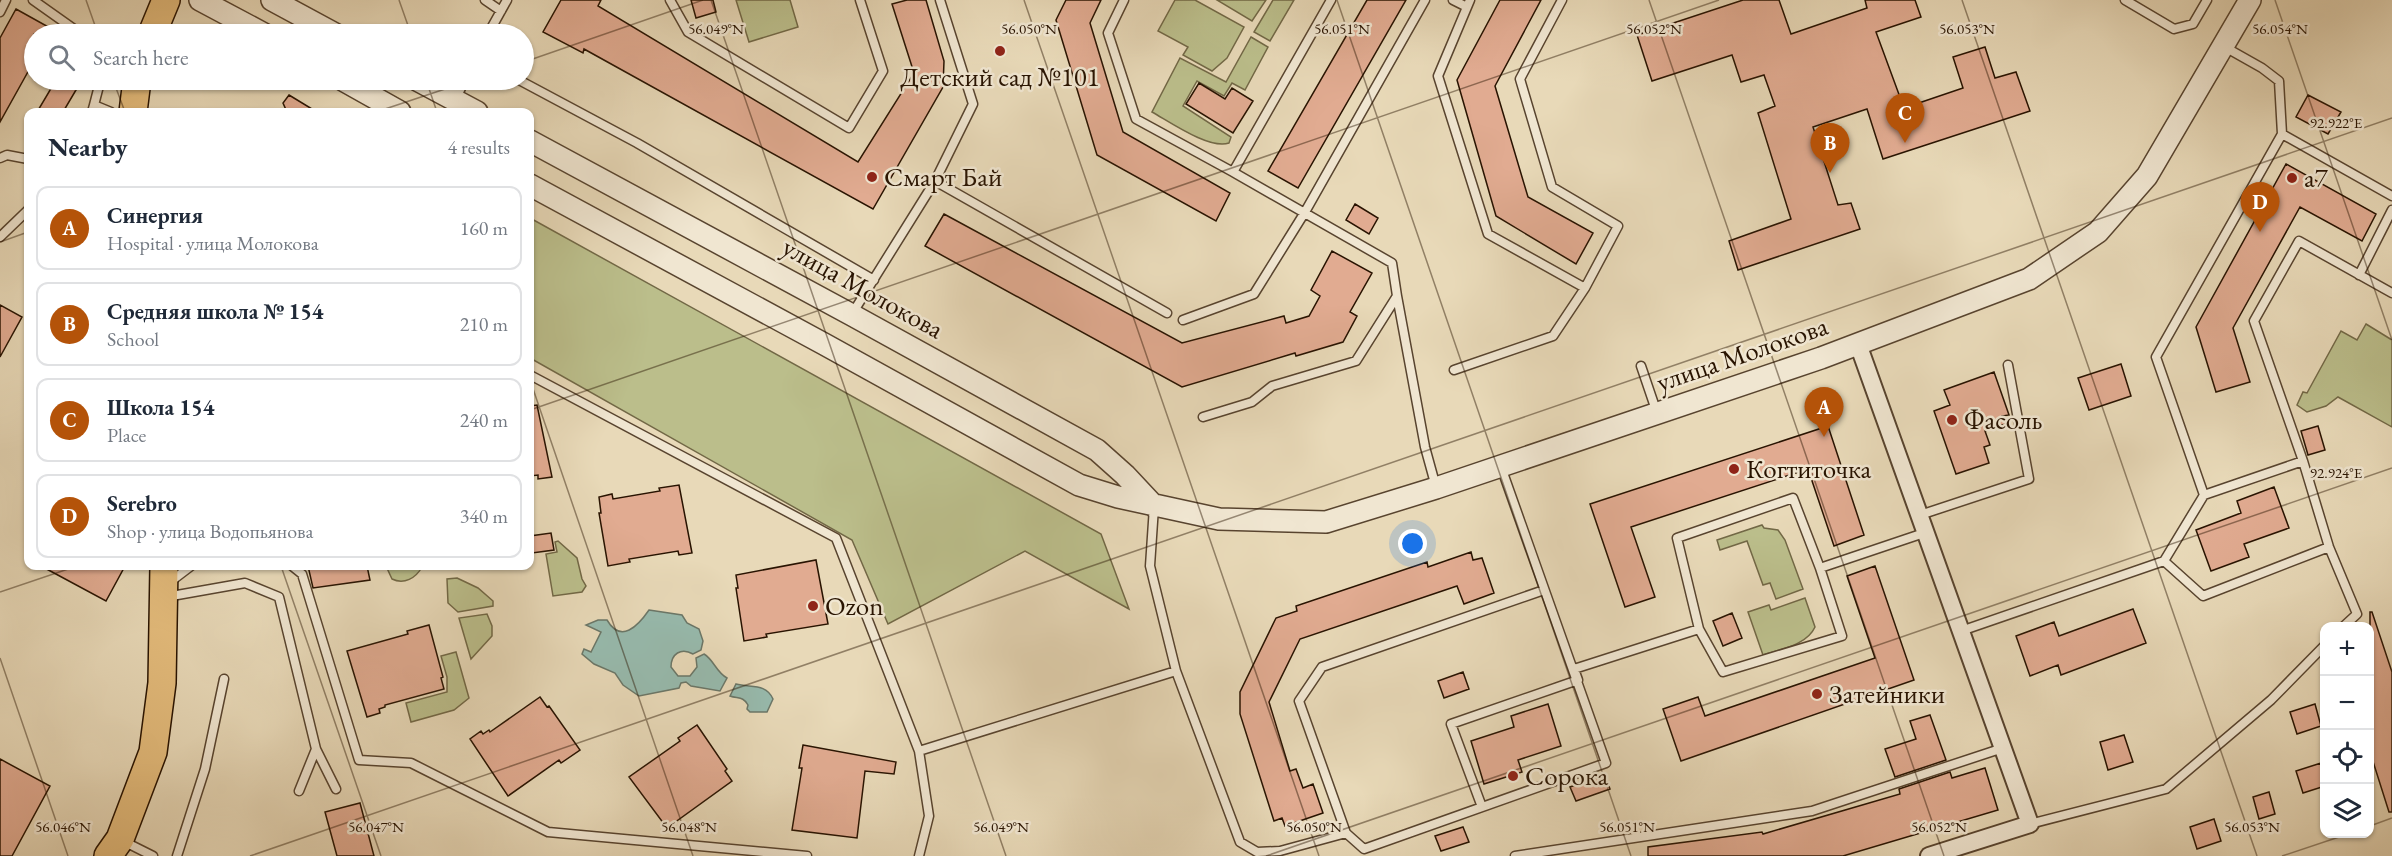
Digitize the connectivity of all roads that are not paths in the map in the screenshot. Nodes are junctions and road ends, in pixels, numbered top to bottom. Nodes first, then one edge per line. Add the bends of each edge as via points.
1 (6, 0) edge
2 (33, 0) edge
3 (166, 0) edge
4 (200, 0) edge
5 (272, 0) edge
6 (485, 0) edge
7 (507, 0) edge
8 (670, 0) edge
9 (860, 0) edge
10 (940, 0) edge
11 (1124, 0) edge
12 (1331, 0) edge
13 (1425, 0) edge
14 (1453, 0) edge
15 (1562, 0) edge
16 (2125, 0) edge
17 (2207, 0) edge
18 (2250, 0) edge
19 (1469, 4) edge
20 (501, 11) junction
21 (0, 12) edge
22 (67, 24) edge
23 (156, 24) edge
24 (245, 24) edge
25 (316, 24) edge
26 (494, 24) edge
27 (2223, 46) junction
28 (534, 88) edge
29 (98, 90) edge
30 (136, 90) edge
31 (361, 90) edge
32 (436, 90) edge
33 (460, 90) edge
34 (454, 100) junction
35 (93, 108) edge
36 (134, 108) edge
37 (393, 108) edge
38 (469, 108) edge
39 (2283, 134) junction
40 (534, 143) edge
41 (0, 158) edge
42 (24, 158) edge
43 (1233, 172) junction
44 (935, 181) junction
45 (534, 188) edge
46 (2392, 196) edge
47 (2392, 210) edge
48 (1305, 212) junction
49 (24, 214) edge
50 (0, 237) edge
51 (2359, 274) junction
52 (874, 280) junction
53 (1585, 288) junction
54 (2392, 293) edge
55 (1397, 296) junction
56 (1167, 313) dead end
57 (852, 315) junction
58 (1183, 320) dead end
59 (1858, 344) junction
60 (2008, 365) dead end
61 (1641, 366) dead end
62 (1454, 370) dead end
63 (534, 377) edge
64 (1657, 414) junction
65 (1203, 417) dead end
66 (2303, 461) junction
67 (1501, 467) junction
68 (1436, 488) junction
69 (2204, 495) junction
70 (1154, 506) junction
71 (1920, 515) junction
72 (1927, 532) junction
73 (2329, 547) junction
74 (2164, 561) junction
75 (1820, 568) junction
76 (185, 570) edge
77 (298, 570) edge
78 (164, 583) edge
79 (1544, 590) junction
80 (2349, 622) edge
81 (1699, 630) junction
82 (1961, 631) junction
83 (2320, 651) edge
84 (1574, 669) junction
85 (1176, 671) junction
86 (224, 679) dead end
87 (1578, 680) junction
88 (2003, 748) junction
89 (316, 749) junction
90 (919, 751) junction
91 (336, 789) dead end
92 (299, 791) dead end
93 (1482, 807) junction
94 (2030, 824) junction
95 (1346, 833) junction
96 (114, 848) edge
97 (1258, 854) edge
98 (153, 856) edge
99 (177, 856) edge
100 (807, 856) edge
101 (920, 856) edge
102 (1515, 856) edge
103 (1929, 856) edge

1 - 21 lane
2 - 22 lane
3 - 23 main road
4 - 24 street
5 - 25 street
6 - 20 lane
7 - 20 lane
8 - 9 lane via 688,32 849,128 883,71
10 - 44 lane via 973,104
11 - 43 lane via 1108,33 1136,119
12 - 43 lane
13 - 48 lane
14 - 19 lane
15 - 53 lane via 1520,79 1552,187 1618,226
16 - 17 lane via 2174,28 2193,24
18 - 27 street
19 - 53 lane via 1438,76 1488,234
20 - 26 lane
27 - 39 lane via 2279,81
27 - 59 street via 2147,176 2098,232 2029,279
28 - 52 lane
29 - 35 lane
30 - 36 main road
31 - 37 street
32 - 34 street
33 - 34 lane
34 - 38 street
39 - 46 lane
39 - 69 lane via 2156,357
40 - 57 street, улица Молокова
41 - 42 lane via 7,155
43 - 48 lane
44 - 52 lane
44 - 56 lane
45 - 70 street, улица Молокова via 1079,484
47 - 51 lane
48 - 55 lane via 1392,263
48 - 58 lane via 1254,294
49 - 50 lane
51 - 54 lane
51 - 66 lane via 2299,241 2254,321
52 - 57 lane
53 - 62 lane via 1553,336
55 - 65 lane via 1356,361 1272,386 1252,402
55 - 68 lane
57 - 70 street, улица Молокова via 1097,450
59 - 64 street, улица Молокова
59 - 71 street, улица Молокова
60 - 71 lane via 2029,479
61 - 64 lane
63 - 90 lane via 836,538
64 - 67 street, улица Молокова
66 - 69 lane
66 - 73 lane
67 - 68 street, улица Молокова
67 - 79 lane
68 - 70 street, улица Молокова via 1326,522 1219,519
69 - 74 lane
70 - 85 lane via 1150,566
71 - 72 street, улица Молокова
72 - 75 lane
72 - 82 street, улица Молокова
73 - 74 lane via 2203,596
73 - 80 lane via 2357,614
74 - 82 lane
75 - 81 lane via 1842,636 1723,672
75 - 81 lane via 1793,498 1677,538
76 - 78 lane
77 - 100 lane via 305,574 359,760 411,763 548,832
78 - 89 lane via 245,583 279,597
78 - 96 main road via 162,684 153,752
79 - 84 lane
79 - 95 lane via 1322,667 1299,701
81 - 84 lane
82 - 88 street, улица Молокова
83 - 94 lane via 2271,700 2166,789
84 - 87 lane
85 - 90 lane
85 - 97 lane via 1240,842
86 - 99 lane via 205,769
87 - 93 lane via 1605,763
87 - 93 lane via 1451,724
88 - 94 street, улица Молокова
88 - 102 lane via 1812,811
89 - 91 lane
89 - 92 lane
90 - 101 lane via 929,816
93 - 95 lane via 1364,849
94 - 103 street
95 - 97 lane
96 - 98 lane

